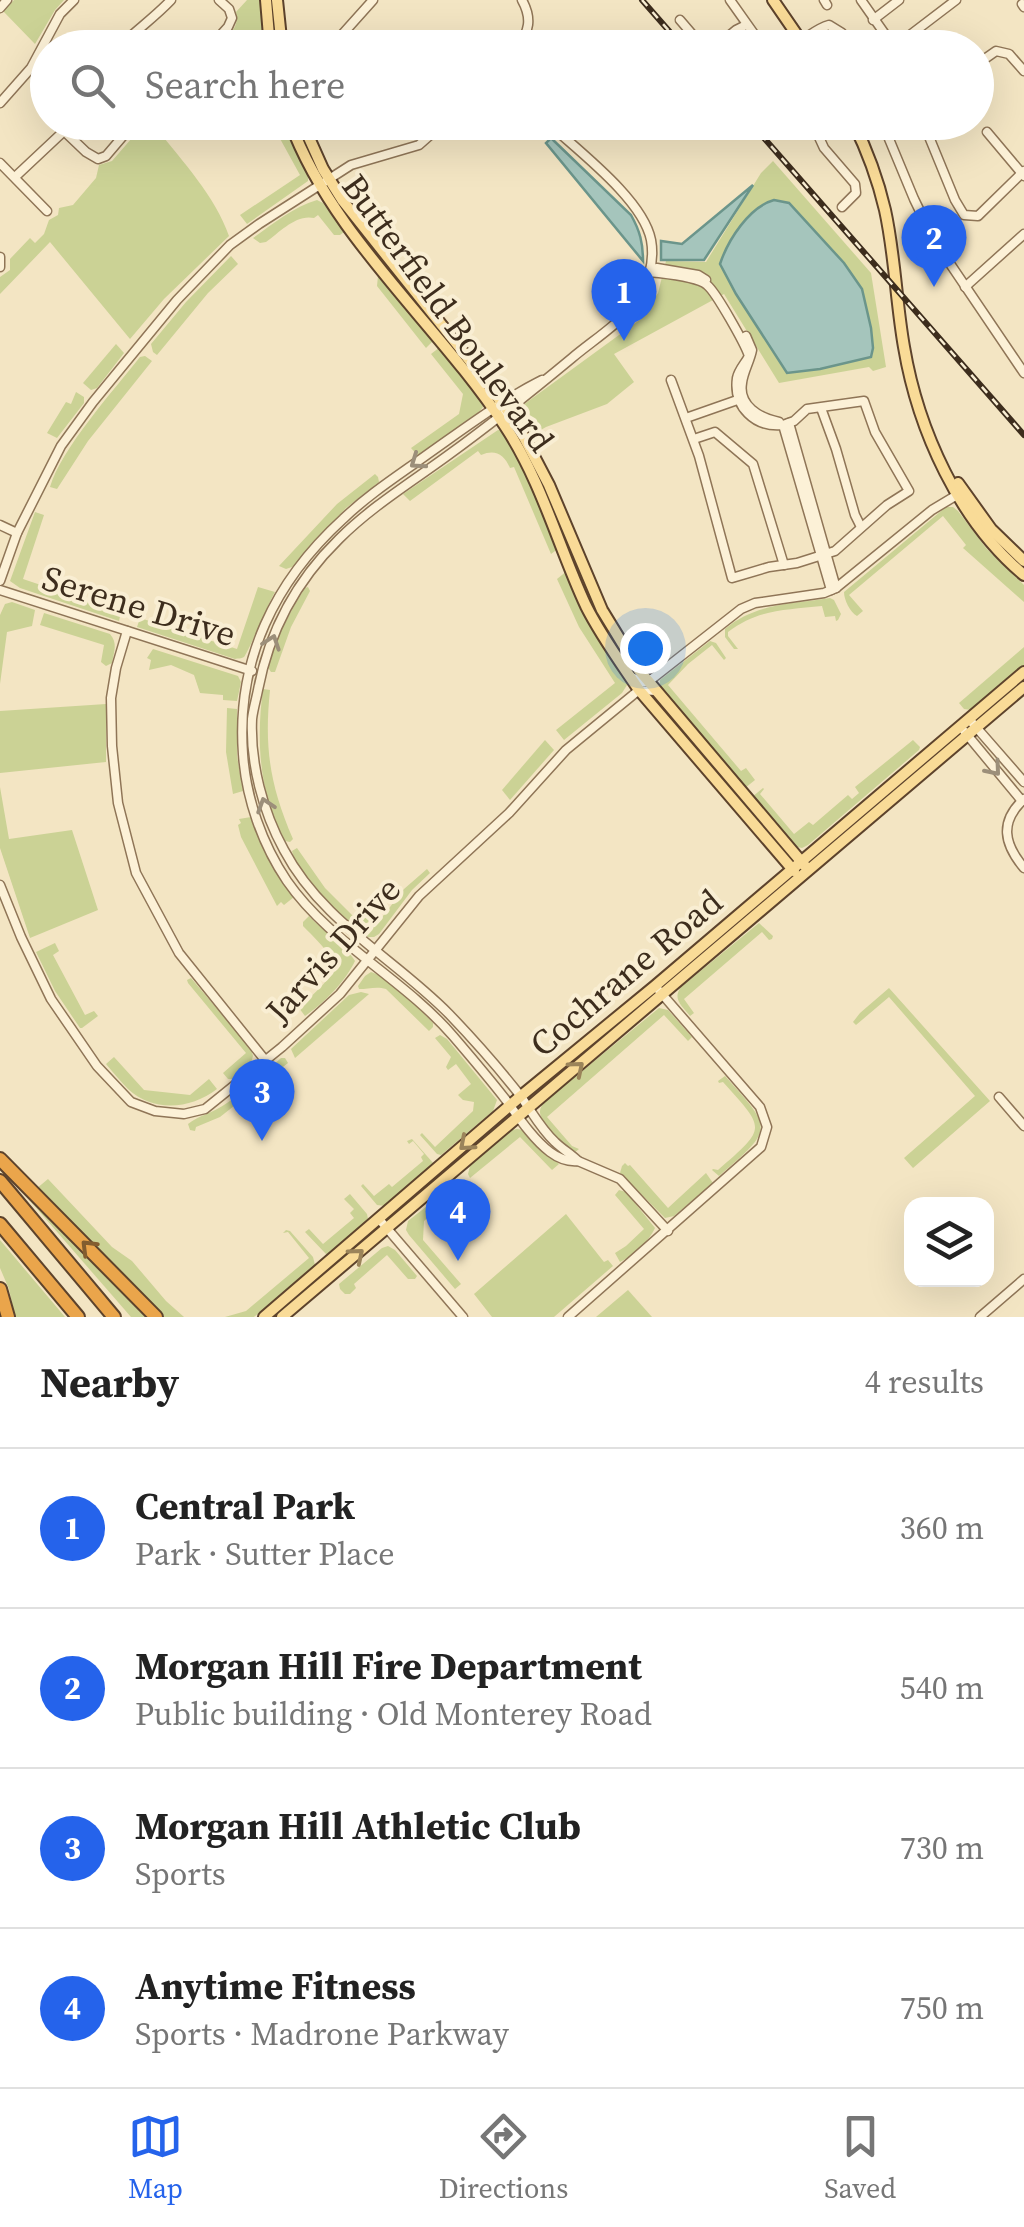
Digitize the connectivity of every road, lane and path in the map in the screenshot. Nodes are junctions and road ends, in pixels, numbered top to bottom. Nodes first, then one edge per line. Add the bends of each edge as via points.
1 (7, 0) edge
2 (74, 0) edge
3 (171, 0) edge
4 (219, 0) edge
5 (266, 0) edge
6 (277, 0) edge
7 (374, 0) edge
8 (522, 0) edge
9 (730, 0) edge
10 (773, 0) edge
11 (860, 0) edge
12 (899, 0) edge
13 (956, 0) edge
14 (0, 8) edge
15 (680, 20) dead end
16 (873, 20) junction
17 (746, 24) junction
18 (51, 30) edge
19 (139, 30) edge
20 (225, 30) edge
21 (268, 30) edge
22 (280, 30) edge
23 (347, 30) edge
24 (527, 30) edge
25 (689, 30) edge
26 (736, 30) edge
27 (750, 30) edge
28 (787, 30) edge
29 (880, 30) edge
30 (916, 30) edge
31 (994, 52) edge
32 (30, 69) edge
33 (1023, 69) edge
34 (0, 103) edge
35 (994, 139) edge
36 (53, 140) edge
37 (77, 140) edge
38 (120, 140) edge
39 (300, 140) edge
40 (309, 140) edge
41 (426, 140) edge
42 (566, 140) edge
43 (820, 140) edge
44 (861, 140) edge
45 (890, 140) edge
46 (931, 140) edge
47 (0, 163) edge
48 (1023, 174) edge
49 (15, 177) junction
50 (324, 181) junction
51 (842, 207) dead end
52 (47, 211) dead end
53 (1024, 234) edge
54 (0, 258) edge
55 (0, 267) edge
56 (650, 270) junction
57 (966, 287) junction
58 (1024, 373) edge
59 (671, 380) dead end
60 (741, 399) junction
61 (820, 408) junction
62 (501, 410) junction
63 (686, 418) junction
64 (786, 424) junction
65 (694, 439) junction
66 (940, 458) junction
67 (957, 495) junction
68 (0, 526) edge
69 (861, 527) junction
70 (18, 533) junction
71 (823, 556) junction
72 (1024, 562) edge
73 (784, 564) junction
74 (1024, 575) edge
75 (0, 581) edge
76 (834, 589) junction
77 (0, 590) edge
78 (126, 631) junction
79 (249, 669) junction
80 (1024, 672) edge
81 (261, 674) junction
82 (1024, 687) edge
83 (648, 688) junction
84 (969, 727) junction
85 (1024, 782) edge
86 (1023, 800) edge
87 (1024, 868) edge
88 (801, 870) junction
89 (0, 885) edge
90 (376, 950) junction
91 (369, 959) junction
92 (658, 991) junction
93 (428, 1008) junction
94 (452, 1017) junction
95 (444, 1025) junction
96 (469, 1036) junction
97 (266, 1060) junction
98 (521, 1096) junction
99 (999, 1097) dead end
100 (510, 1106) junction
101 (529, 1108) junction
102 (519, 1117) junction
103 (1024, 1126) edge
104 (0, 1159) edge
105 (578, 1161) junction
106 (0, 1181) edge
107 (379, 1219) junction
108 (0, 1224) edge
109 (388, 1230) junction
110 (668, 1231) junction
111 (1024, 1279) edge
112 (0, 1289) edge
113 (8, 1317) edge
114 (78, 1317) edge
115 (114, 1317) edge
116 (156, 1317) edge
117 (264, 1317) edge
118 (282, 1317) edge
119 (464, 1317) edge
120 (568, 1317) edge
121 (980, 1317) edge

1 - 14 street
2 - 18 street
3 - 19 street
4 - 20 street via 232,18
5 - 21 main road
6 - 22 main road
7 - 23 street
8 - 24 street
9 - 17 street
10 - 28 main road
11 - 16 street
12 - 16 street
13 - 30 street
15 - 25 street
16 - 29 street
17 - 26 street
17 - 27 street
31 - 33 street via 1009,54
32 - 34 street
35 - 48 street
36 - 49 street
37 - 38 street via 98,159
39 - 50 main road, Butterfield Boulevard
40 - 50 main road, Butterfield Boulevard
41 - 50 street
42 - 56 street via 631,202 650,236
43 - 51 street via 856,184 856,194
44 - 66 main road via 885,210 911,381
45 - 57 street via 924,220
46 - 48 street via 964,215 978,216
47 - 49 street
49 - 52 street
50 - 62 main road, Butterfield Boulevard
50 - 70 street via 230,245 177,300 61,446
53 - 57 street
54 - 55 street
56 - 60 street via 707,285 749,356 736,382
56 - 62 street via 623,316
57 - 58 street
59 - 63 street
60 - 63 street
60 - 64 street via 762,418
61 - 64 street
61 - 69 street
61 - 69 street via 864,401 909,491
62 -> 79 street via 341,520 274,602
81 -> 62 street via 284,611 339,539
62 - 83 main road, Butterfield Boulevard via 528,441 602,610
62 - 83 main road, Butterfield Boulevard via 588,609 630,676
63 - 65 street
64 - 71 street
65 - 73 street via 716,432 753,464
65 - 73 street via 732,578
66 - 67 main road
66 - 72 main road
67 - 74 main road
67 - 76 street, Jarvis Drive
68 - 70 street
69 - 71 street
70 - 75 street
71 - 73 street
71 - 76 street
76 - 83 street, Jarvis Drive via 741,609
77 - 78 street, Serene Drive
78 - 79 street, Serene Drive
78 - 97 street via 111,698 112,746 136,873 174,946
79 - 81 street, Serene Drive
79 - 91 street via 242,705 244,760 265,841 304,902
80 - 84 main road, Cochrane Road
90 -> 81 street via 317,900 269,818 253,739
82 - 84 main road, Cochrane Road
83 - 88 main road, Butterfield Boulevard
83 - 90 street, Jarvis Drive via 566,750 509,814 419,896
84 - 85 street
84 -> 86 street
84 - 88 main road, Cochrane Road
86 - 87 street via 1007,834
88 - 92 main road, Cochrane Road
89 - 97 street, Jarvis Drive via 52,999 97,1066 131,1102 184,1114 205,1109
90 - 91 street, Jarvis Drive
90 - 94 street
91 - 93 street
91 - 97 street, Jarvis Drive
92 - 98 main road, Cochrane Road
101 -> 92 main road, Cochrane Road
92 - 110 street via 760,1107 767,1127 761,1147
93 - 94 street
93 - 95 street
94 - 96 street
95 - 96 street
95 - 100 street
96 - 98 street
98 - 100 main road, Cochrane Road
98 - 101 street
99 - 103 street
100 - 102 street
100 -> 107 main road, Cochrane Road
101 - 102 main road, Cochrane Road
101 - 105 street
102 - 105 street via 551,1153
102 - 109 main road, Cochrane Road
116 -> 104 highway
105 - 110 street via 620,1179
106 - 115 highway
107 - 109 street
107 - 117 main road, Cochrane Road
108 - 114 highway
118 -> 109 main road, Cochrane Road
109 - 119 street
110 - 120 street
111 - 121 street
112 - 113 highway

